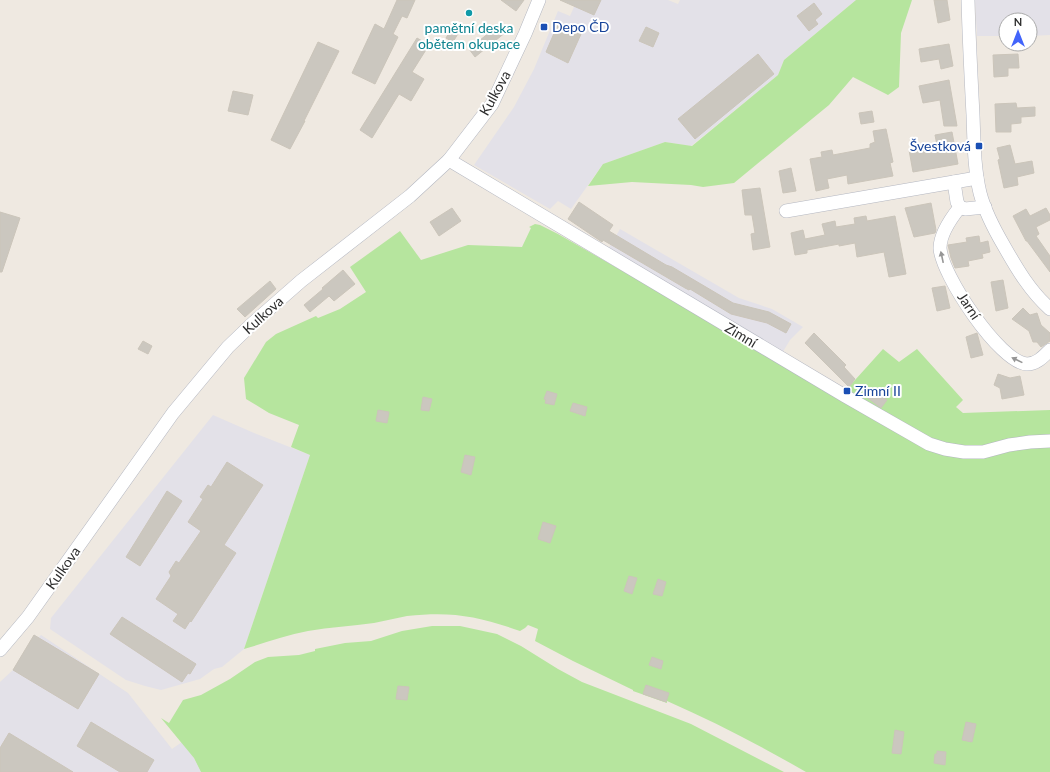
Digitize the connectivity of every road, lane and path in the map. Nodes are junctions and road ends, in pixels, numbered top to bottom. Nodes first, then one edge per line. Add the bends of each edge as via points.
1 (539, 0) edge
2 (968, 0) edge
3 (449, 160) junction
4 (977, 178) junction
5 (954, 182) junction
6 (985, 207) junction
7 (958, 209) junction
8 (786, 211) dead end
9 (1050, 309) edge
10 (1050, 350) edge
11 (1050, 441) edge
12 (0, 650) edge

1 - 3 street, Kulkova via 492,104
2 - 4 street
3 - 11 street, Zimní via 929,444 964,452 982,452 1016,444
3 - 12 street, Kulkova via 410,196 301,281 228,347 173,413 28,617
4 - 5 street
4 - 6 street
5 - 7 street
5 - 8 street
6 - 7 street
6 - 9 street via 994,229 1018,271
10 -> 7 street, Jarní via 1032,363 1014,360 989,335 958,291 946,271 940,248 942,237

